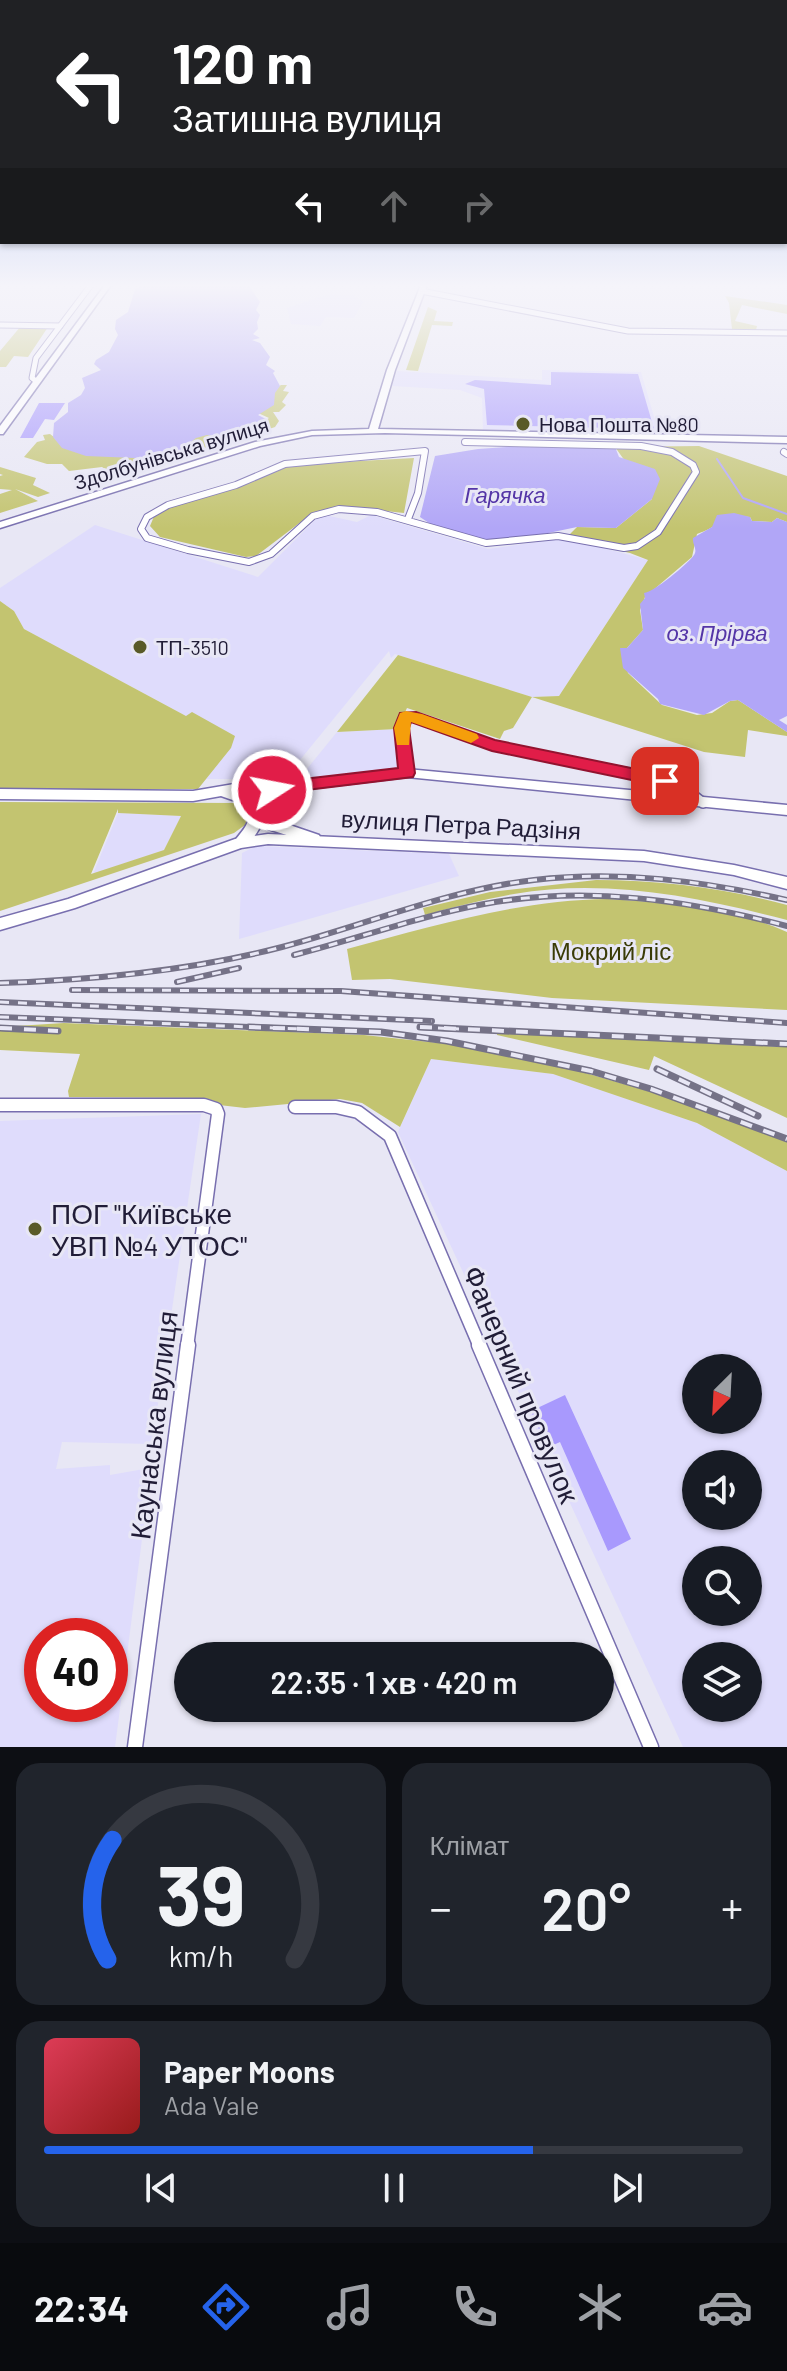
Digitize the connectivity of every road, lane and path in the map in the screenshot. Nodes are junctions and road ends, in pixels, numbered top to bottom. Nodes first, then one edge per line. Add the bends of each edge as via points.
1 (34, 367) edge
2 (47, 367) edge
3 (392, 367) edge
4 (36, 381) junction
5 (4, 421) edge
6 (373, 431) junction
7 (0, 432) edge
8 (787, 440) edge
9 (465, 442) dead end
10 (408, 519) junction
11 (0, 525) edge
12 (407, 773) junction
13 (286, 787) junction
14 (0, 794) edge
15 (253, 794) junction
16 (271, 798) junction
17 (703, 803) junction
18 (787, 810) edge
19 (314, 839) junction
20 (240, 843) junction
21 (787, 883) edge
22 (0, 924) edge
23 (0, 1105) edge
24 (295, 1107) dead end
25 (135, 1747) edge
26 (651, 1747) edge

1 - 4 street
2 - 4 street
3 - 6 street
4 - 5 street
5 - 7 street
6 - 8 street, Здолбунівська вулиця
6 - 11 street, Здолбунівська вулиця via 312,433 258,444
9 - 10 street via 641,446 672,452 696,472 657,533 630,548 556,536 489,544
10 - 10 street via 364,510 321,511 305,519 272,553 251,562 147,538 141,529 147,517 168,505 285,464 425,451
12 - 13 street
12 - 17 street
12 - 17 street via 401,728 406,717 416,717 492,745 665,781 696,794
13 - 15 street
13 - 16 street
14 - 15 street
15 - 16 street
15 - 16 street via 270,788
15 - 20 street via 256,823
16 - 19 street via 267,812 273,825
17 - 18 street
19 - 20 street, вулиця Петра Радзіня
19 - 21 street, вулиця Петра Радзіня via 644,856
20 - 22 street, вулиця Петра Радзіня
23 - 25 street, Каунаська вулиця via 216,1109
24 - 26 street, Фанерний провулок via 362,1111 390,1136

